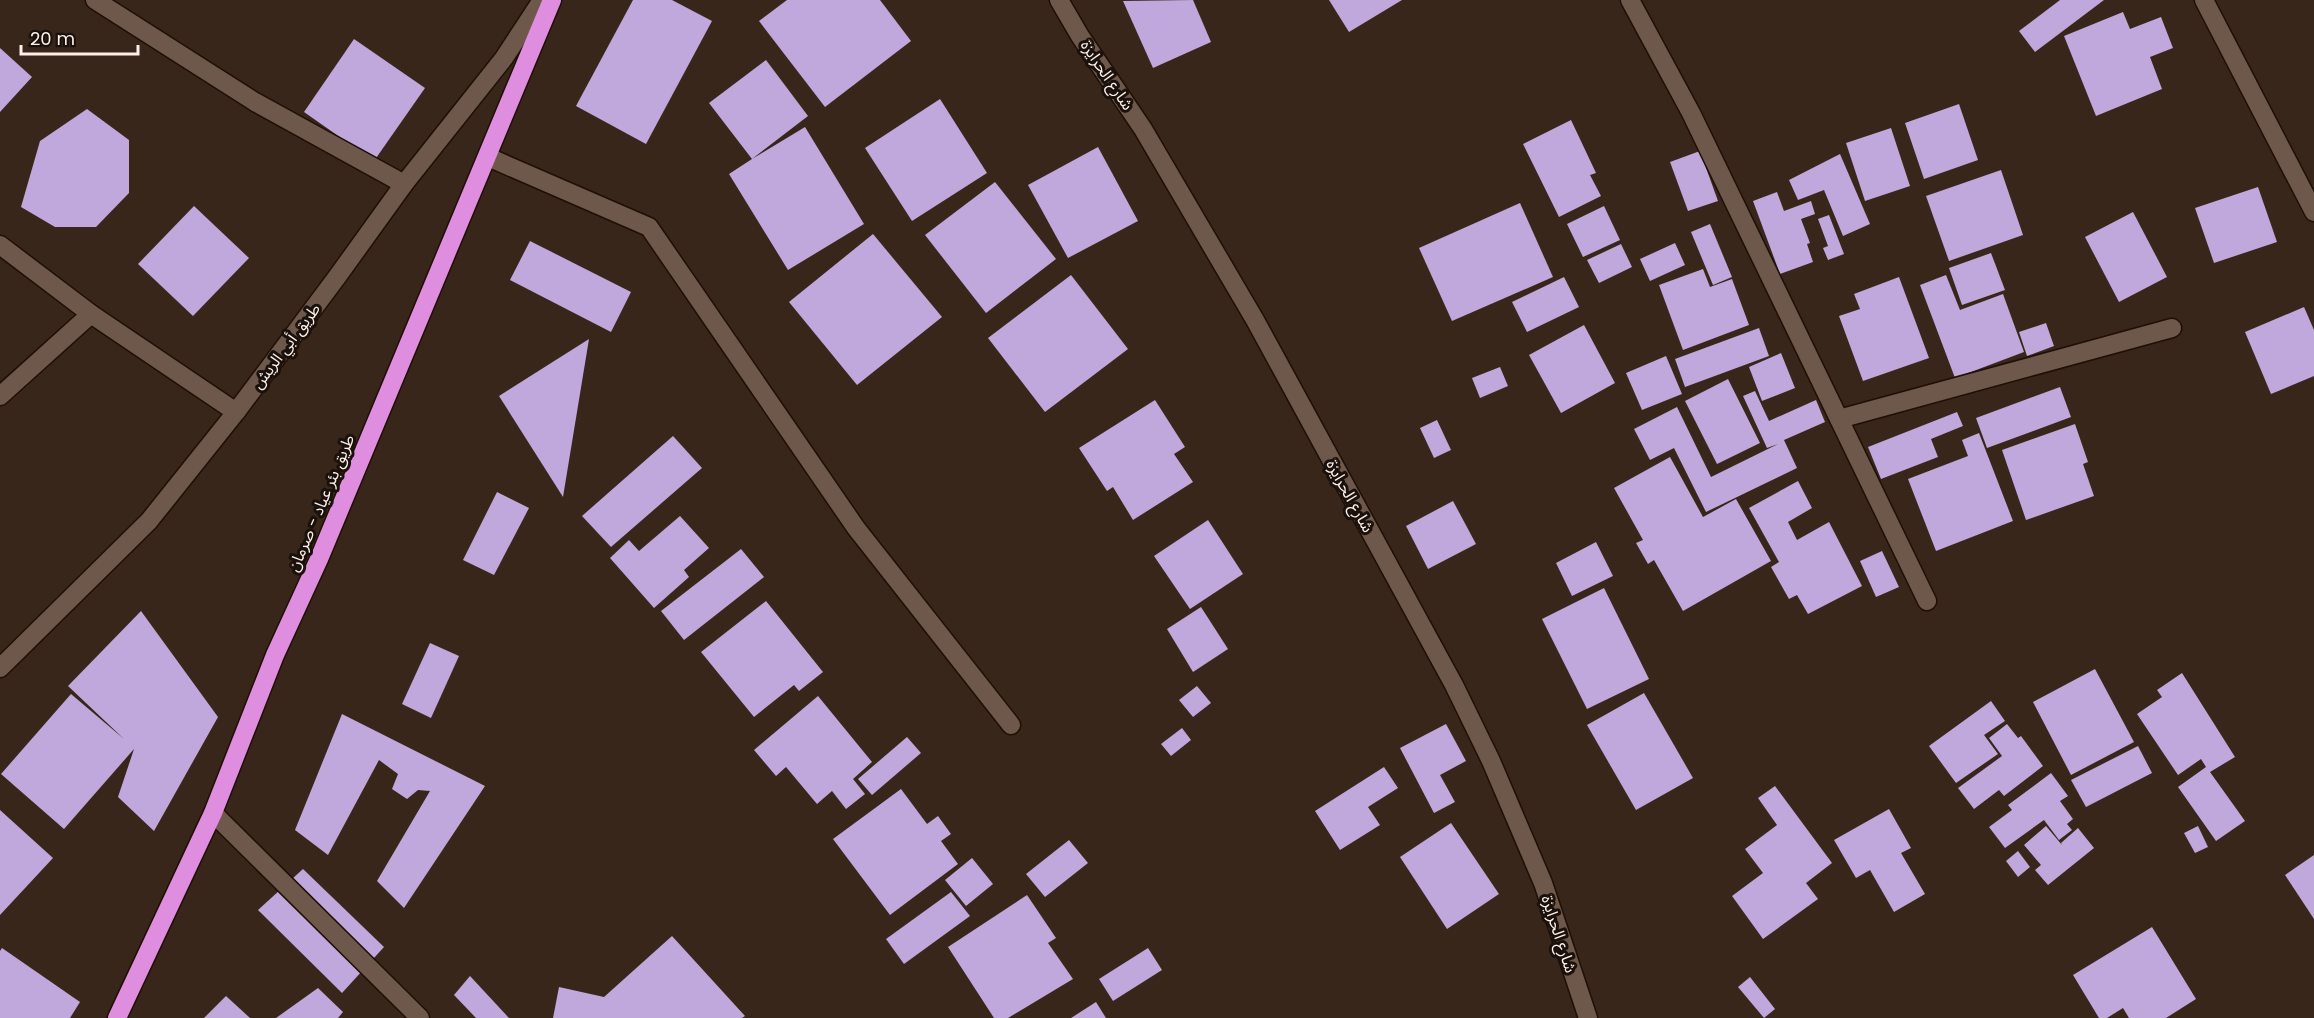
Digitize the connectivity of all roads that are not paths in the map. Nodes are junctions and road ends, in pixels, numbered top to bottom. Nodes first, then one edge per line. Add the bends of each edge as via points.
1 (95, 0) edge
2 (542, 0) edge
3 (552, 0) edge
4 (1059, 0) edge
5 (1630, 0) edge
6 (2204, 0) edge
7 (488, 157) junction
8 (404, 184) junction
9 (2314, 212) edge
10 (0, 245) edge
11 (91, 314) junction
12 (2172, 328) dead end
13 (0, 396) edge
14 (236, 412) junction
15 (1839, 419) junction
16 (1927, 601) dead end
17 (0, 668) edge
18 (1011, 725) dead end
19 (213, 813) junction
20 (117, 1018) edge
21 (420, 1018) edge
22 (1588, 1018) edge

1 - 8 street via 255,102
2 - 8 street, طريق أبي الريش via 504,58
3 - 7 highway, طريق بئر عياد - صرمان
4 - 22 street, شارع الحرايزة via 1143,129 1255,320 1454,685 1543,883
5 - 15 street via 1691,113
6 - 9 street
7 - 18 street via 649,227 856,528
7 - 19 highway, طريق بئر عياد - صرمان via 275,655
8 - 14 street, طريق أبي الريش
10 - 11 street
11 - 13 street
11 - 14 street
12 - 15 street
14 - 17 street, طريق أبي الريش via 149,521
15 - 16 street
19 - 20 highway, طريق بئر عياد - صرمان
19 - 21 street

